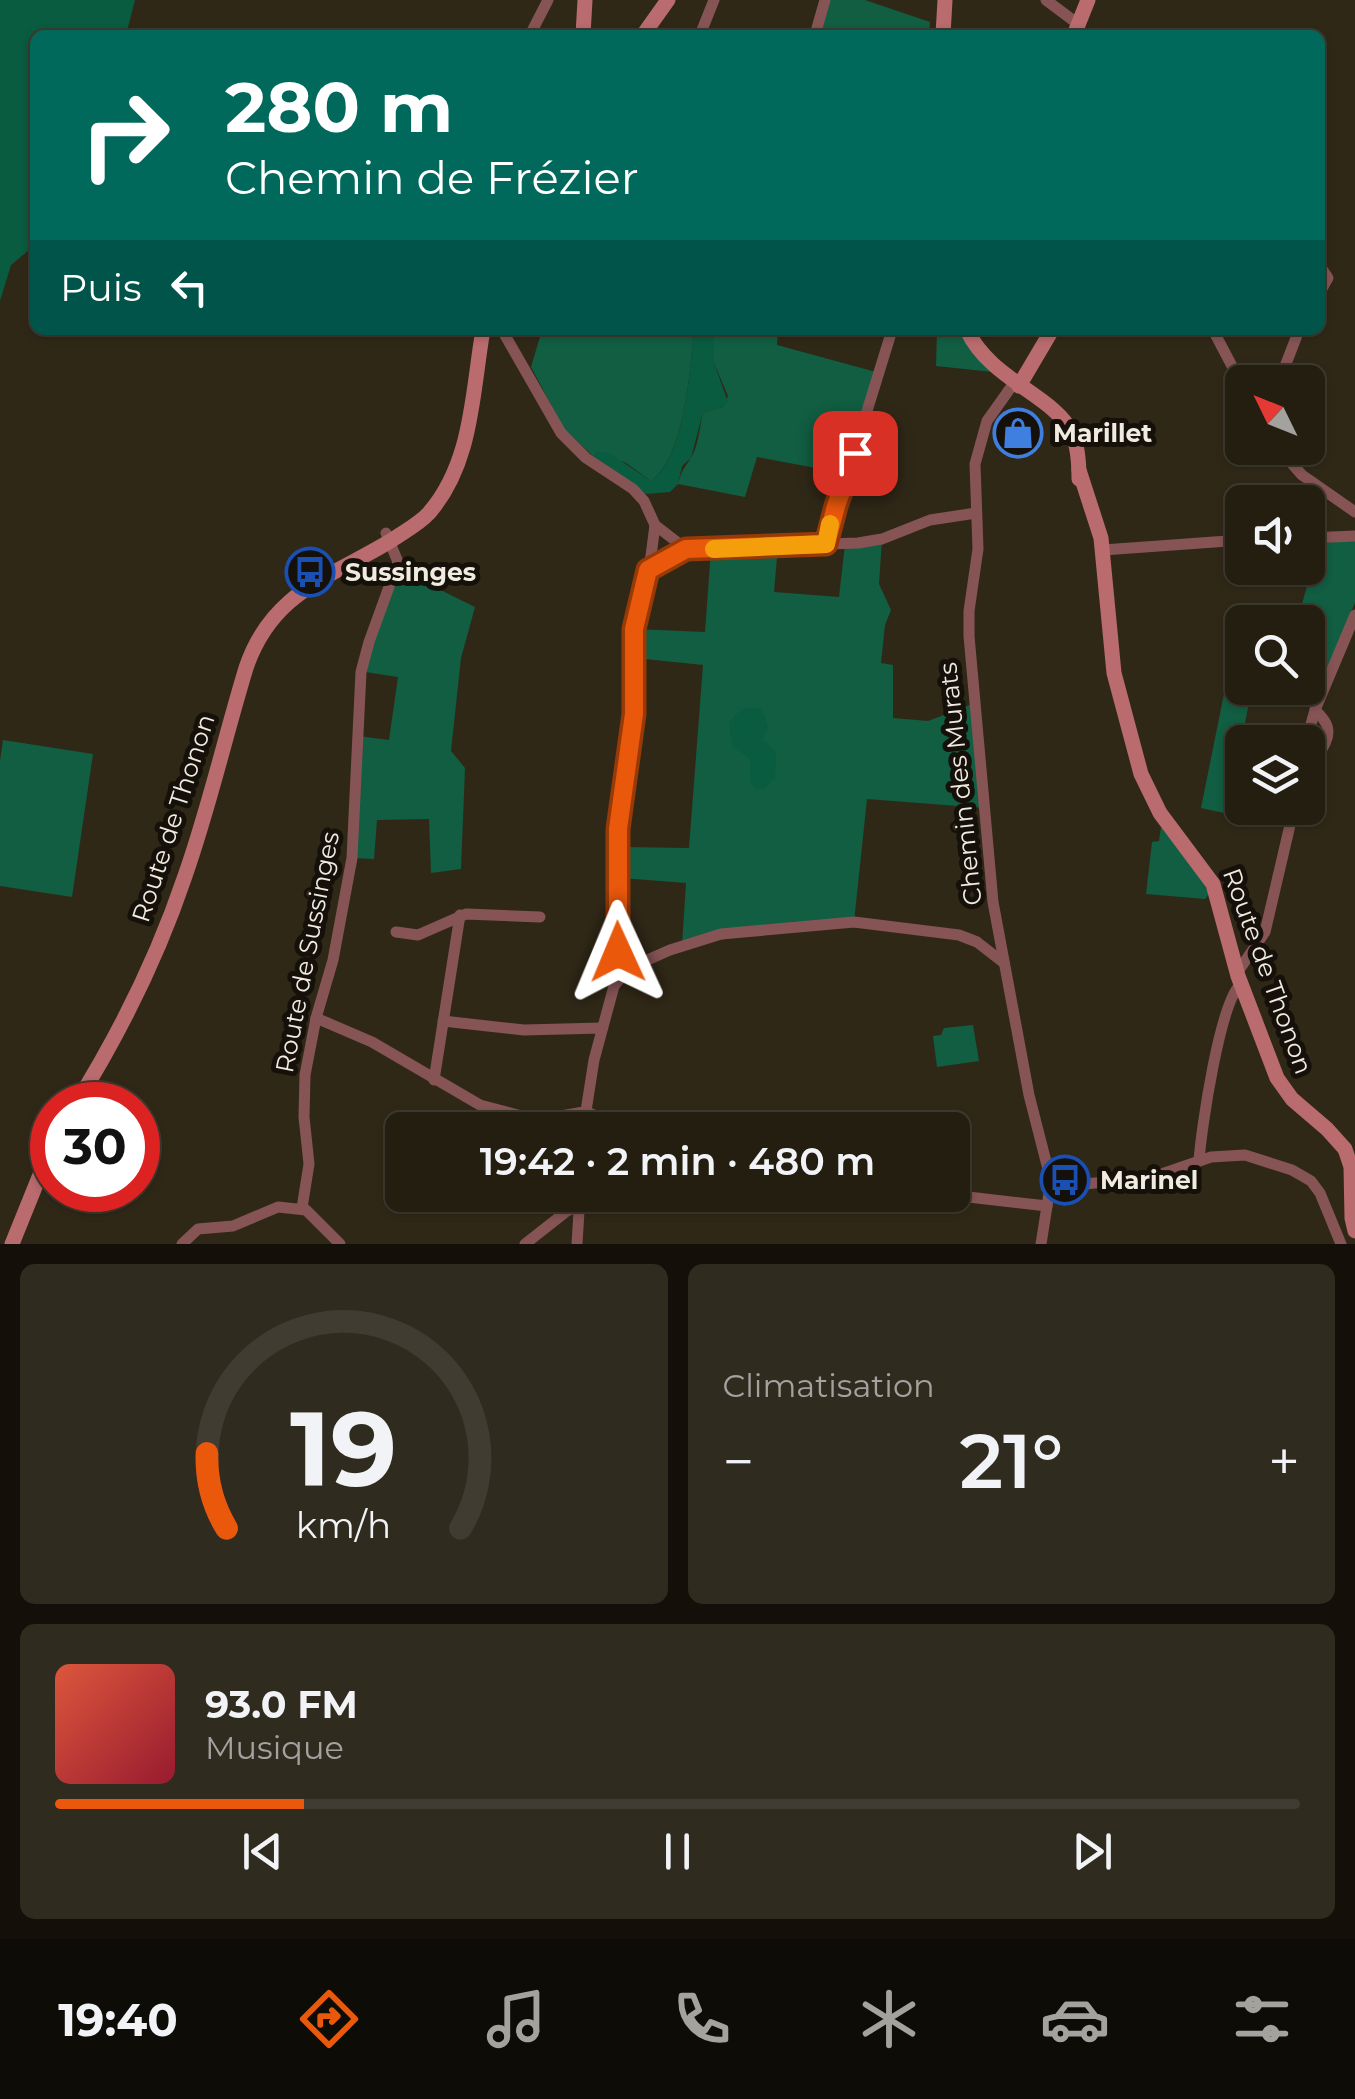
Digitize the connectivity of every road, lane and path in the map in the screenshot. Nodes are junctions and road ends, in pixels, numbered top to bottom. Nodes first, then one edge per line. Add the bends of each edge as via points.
1 (548, 0) edge
2 (585, 0) edge
3 (668, 0) edge
4 (714, 0) edge
5 (825, 0) edge
6 (945, 0) edge
7 (1046, 0) edge
8 (1088, 0) edge
9 (533, 30) edge
10 (583, 30) edge
11 (647, 30) edge
12 (702, 30) edge
13 (816, 30) edge
14 (944, 30) edge
15 (1076, 30) edge
16 (482, 335) edge
17 (505, 335) edge
18 (891, 335) edge
19 (970, 335) edge
20 (1049, 335) edge
21 (1217, 335) edge
22 (1297, 335) edge
23 (1232, 365) edge
24 (1286, 365) edge
25 (1017, 384) junction
26 (1293, 465) edge
27 (1355, 512) edge
28 (976, 513) junction
29 (654, 525) junction
30 (388, 536) junction
31 (1355, 536) edge
32 (1325, 537) edge
33 (1225, 541) edge
34 (833, 544) junction
35 (686, 549) junction
36 (1099, 550) junction
37 (648, 570) junction
38 (1355, 615) edge
39 (1315, 710) junction
40 (1312, 725) edge
41 (1325, 740) edge
42 (1290, 825) edge
43 (460, 914) junction
44 (540, 918) dead end
45 (396, 932) dead end
46 (1004, 962) junction
47 (623, 972) junction
48 (1239, 979) junction
49 (316, 1018) junction
50 (443, 1021) junction
51 (602, 1028) junction
52 (434, 1080) junction
53 (88, 1082) edge
54 (504, 1112) edge
55 (584, 1112) edge
56 (1199, 1161) junction
57 (1051, 1187) junction
58 (970, 1197) edge
59 (30, 1200) edge
60 (1048, 1206) junction
61 (302, 1208) junction
62 (566, 1212) edge
63 (578, 1212) edge
64 (1355, 1231) edge
65 (12, 1244) edge
66 (182, 1244) edge
67 (340, 1244) edge
68 (525, 1244) edge
69 (577, 1244) edge
70 (1041, 1244) edge
71 (1341, 1244) edge

1 - 9 street
2 - 10 street
3 - 11 street
4 - 12 street
5 - 13 street
6 - 14 street
7 - 15 street
8 - 15 street
16 - 30 street, Route de Thonon via 458,464 428,515
17 - 29 street via 561,434 639,495
18 - 34 street
19 - 25 street, Route de Thonon via 984,357
20 - 25 street
21 - 23 street
22 - 24 street
25 - 28 street, Chemin des Murats via 990,414 978,449
25 - 36 street, Route de Thonon via 1066,424 1075,442 1082,501
26 - 27 street
28 - 34 street via 930,520 876,540
28 - 46 street, Chemin des Murats via 969,636
29 - 35 street
29 - 37 street
30 - 49 street, Route de Sussinges via 398,562 363,664 352,858
30 - 53 street, Route de Thonon via 286,603 257,641 173,910
31 - 32 street
33 - 36 street
34 - 35 street
35 - 37 street
36 - 48 street, Route de Thonon via 1118,692 1141,774 1213,884
37 - 47 street via 634,629 634,714 618,829
38 - 39 street
39 - 40 street
39 - 41 street via 1328,721
42 - 48 street via 1265,932
43 - 44 street
43 - 45 street via 418,935
43 - 50 street
46 - 47 street via 959,935 843,922 710,936
46 - 57 street, Chemin des Murats
47 - 51 street
48 - 56 street via 1210,1078
48 - 64 street, Route de Thonon via 1281,1086 1345,1149
49 - 52 street
49 - 61 street, Route de Sussinges via 304,1083 309,1164
50 - 51 street via 504,1029
50 - 52 street
51 - 55 street
52 - 54 street
56 - 57 street via 1150,1178
56 - 71 street via 1232,1153 1299,1173 1320,1193
57 - 60 street
58 - 60 street
59 - 65 street
60 - 70 street
61 - 66 street via 266,1210 233,1226 198,1230
61 - 67 street
62 - 68 street
63 - 69 street

